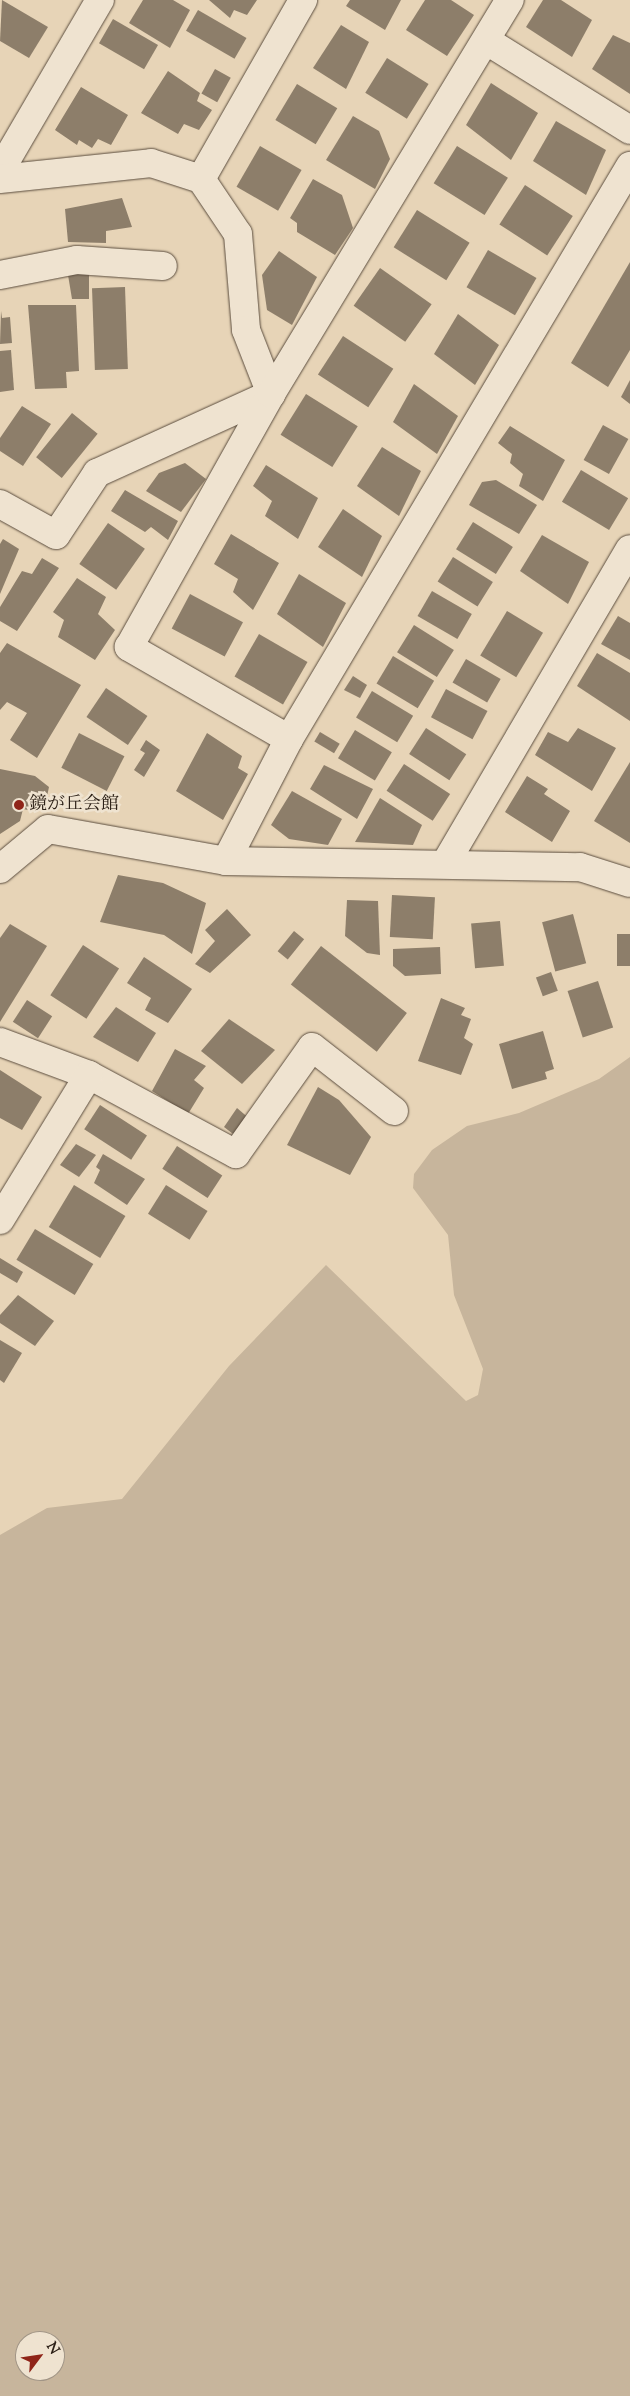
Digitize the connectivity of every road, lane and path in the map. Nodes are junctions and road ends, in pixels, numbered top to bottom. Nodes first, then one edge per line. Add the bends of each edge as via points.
1 (100, 0) edge
2 (303, 0) edge
3 (510, 0) edge
4 (487, 41) junction
5 (630, 130) edge
6 (630, 166) edge
7 (0, 172) edge
8 (0, 179) edge
9 (201, 179) junction
10 (163, 266) dead end
11 (0, 275) edge
12 (271, 394) junction
13 (0, 504) edge
14 (630, 548) edge
15 (289, 739) junction
16 (226, 861) junction
17 (445, 864) junction
18 (0, 869) edge
19 (630, 883) edge
20 (0, 1042) edge
21 (89, 1075) junction
22 (394, 1111) dead end
23 (0, 1220) edge

1 - 7 street
2 - 9 street
3 - 4 street
4 - 5 street
4 - 12 street
6 - 15 street
8 - 9 street via 152,163
9 - 12 street via 238,234 246,330
10 - 11 street via 77,260
12 - 13 street via 97,473 56,536
12 - 15 street via 129,647
14 - 17 street
15 - 16 street
16 - 17 street
16 - 18 street via 48,829
17 - 19 street via 580,866
20 - 21 street
21 - 22 street via 236,1154 312,1048
21 - 23 street

